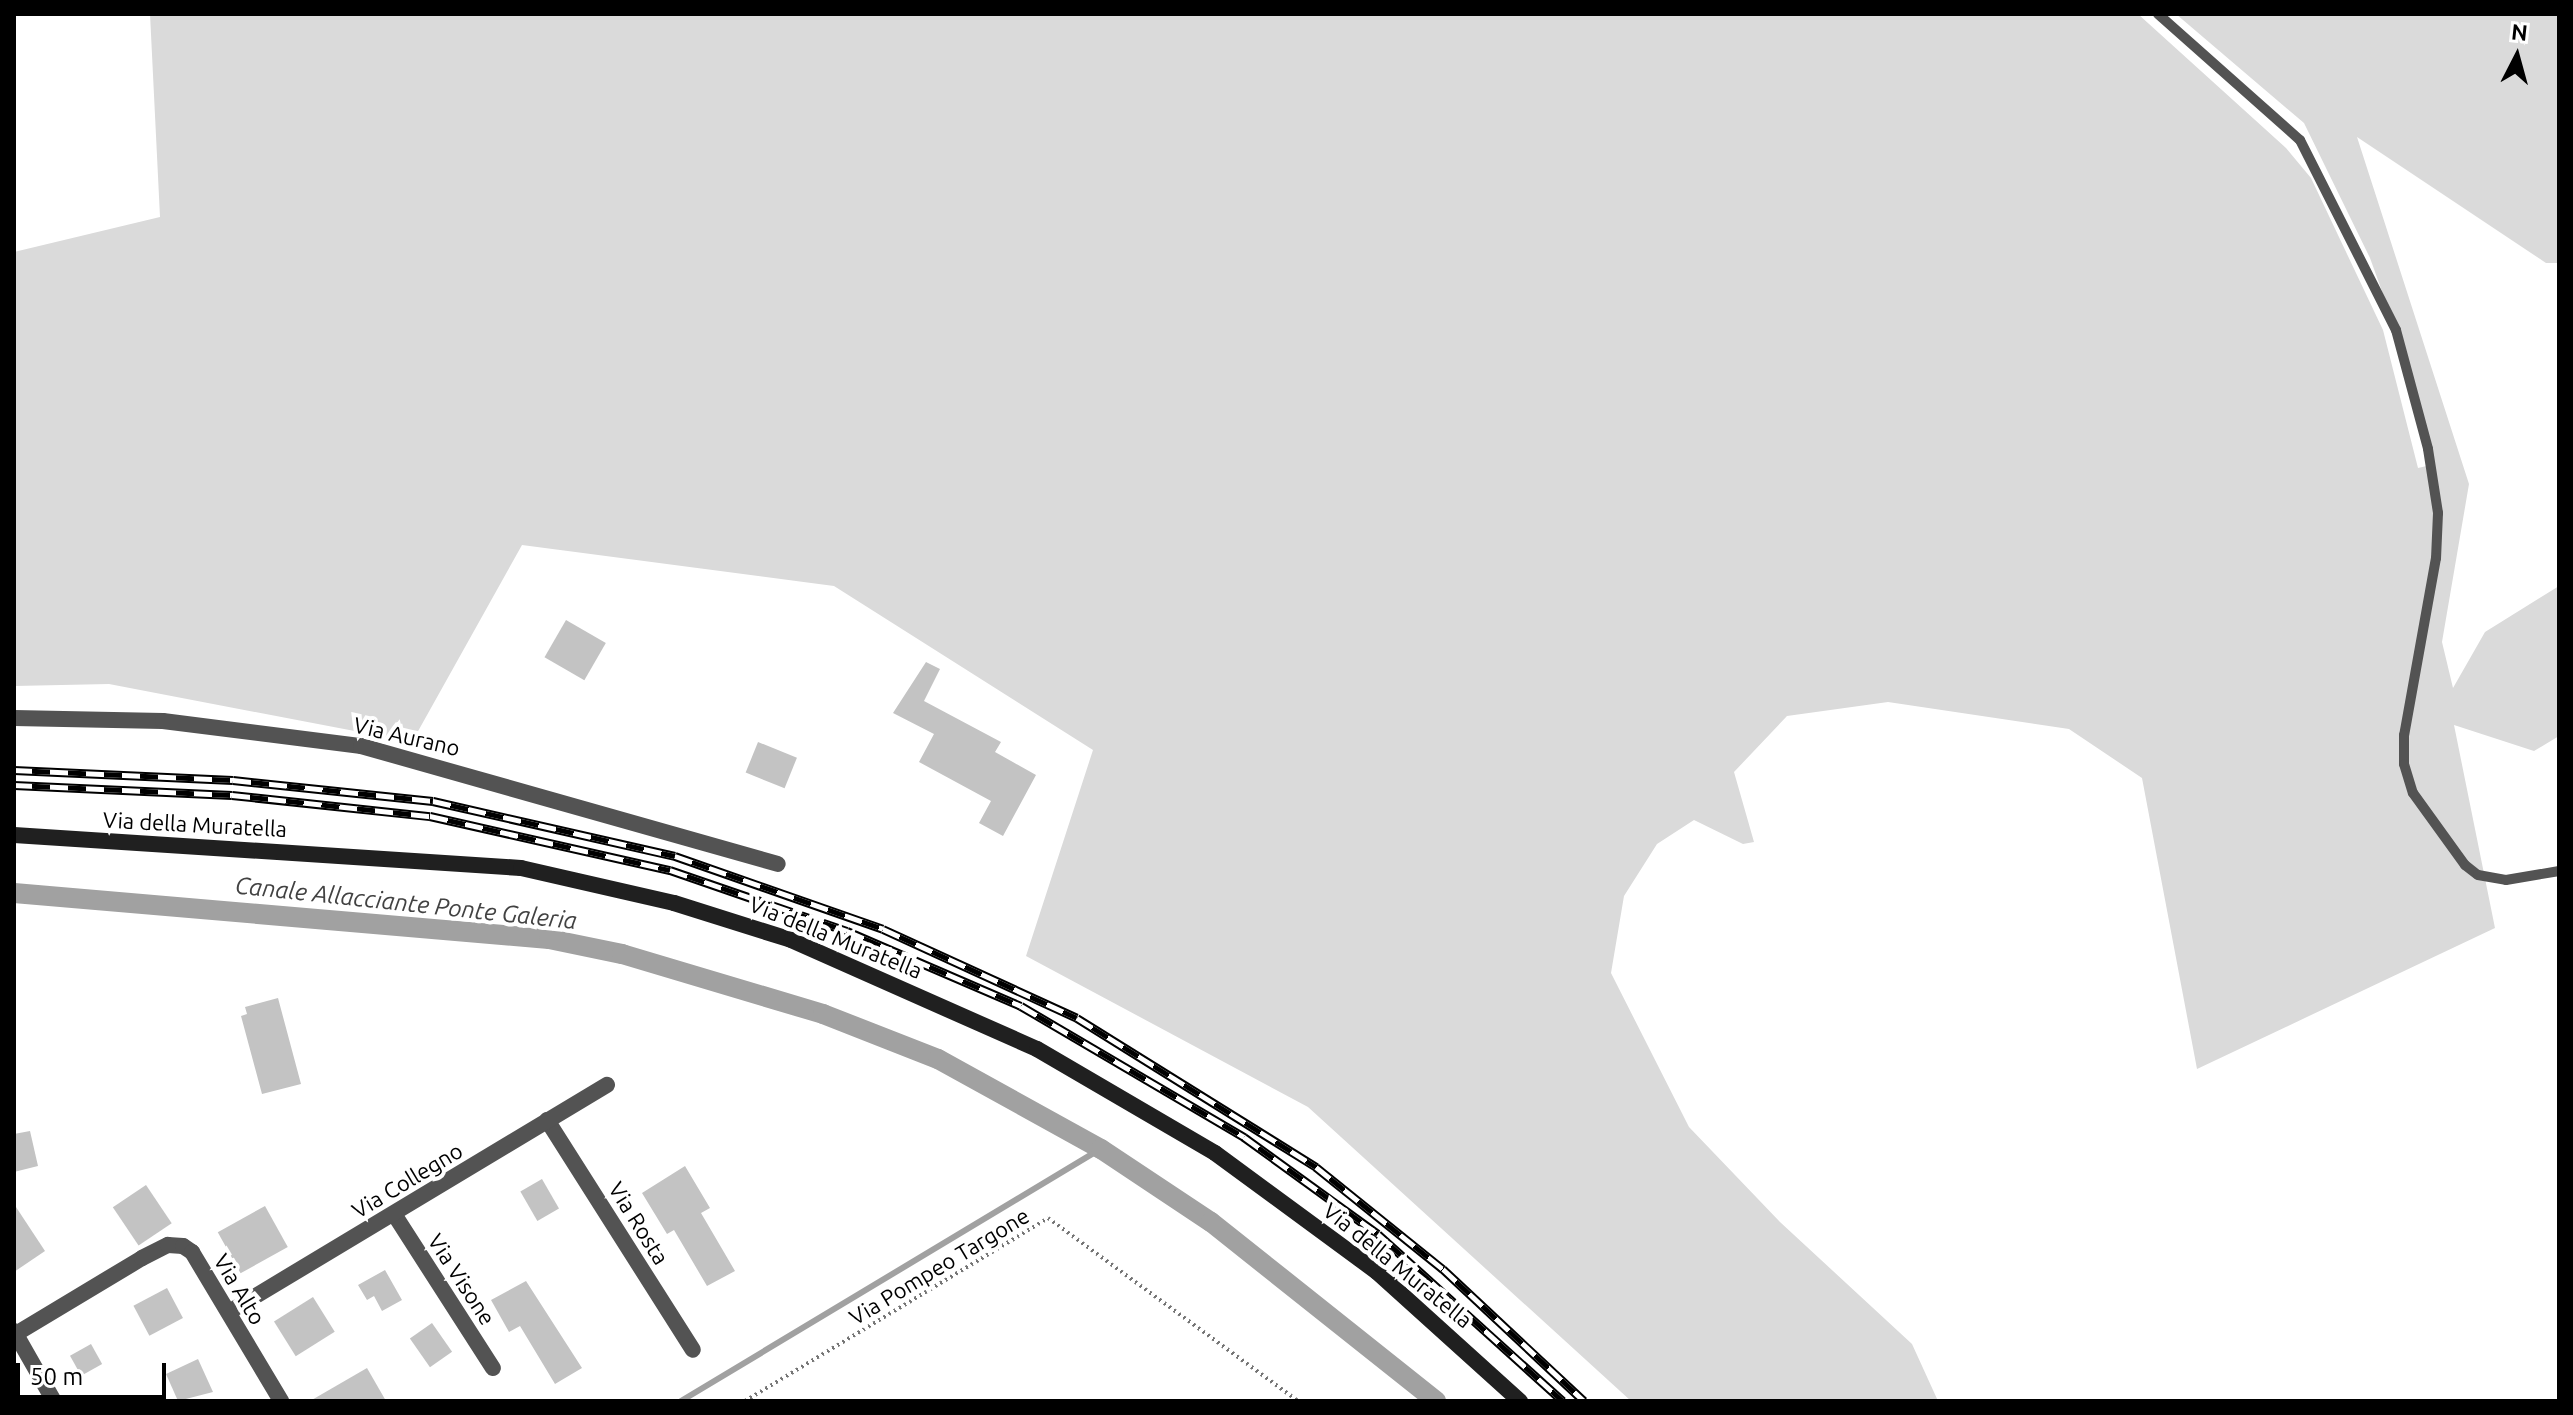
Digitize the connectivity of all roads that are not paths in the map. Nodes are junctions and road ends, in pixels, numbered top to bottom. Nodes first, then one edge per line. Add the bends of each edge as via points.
1 (2158, 14) edge
2 (14, 718) edge
3 (14, 835) edge
4 (778, 864) dead end
5 (2559, 871) edge
6 (607, 1085) dead end
7 (547, 1120) junction
8 (394, 1214) junction
9 (229, 1312) junction
10 (15, 1333) edge
11 (693, 1350) dead end
12 (493, 1368) dead end
13 (54, 1401) edge
14 (281, 1401) edge
15 (1520, 1401) edge

1 - 5 lane via 2300,140 2396,330 2438,513 2436,558 2404,735 2408,784 2460,859 2478,875 2506,880
2 - 4 street, Via Aurano via 163,721 361,746
3 - 15 street, Via della Muratella via 521,868 674,903 791,940 1037,1049 1215,1153 1377,1272
6 - 7 street, Via Collegno
7 - 8 street, Via Collegno
7 - 11 street, Via Rosta
8 - 9 street, Via Collegno
8 - 12 street, Via Visone
9 - 10 street, Via Alto via 192,1252 172,1245
9 - 14 street, Via Alto
10 - 13 street

